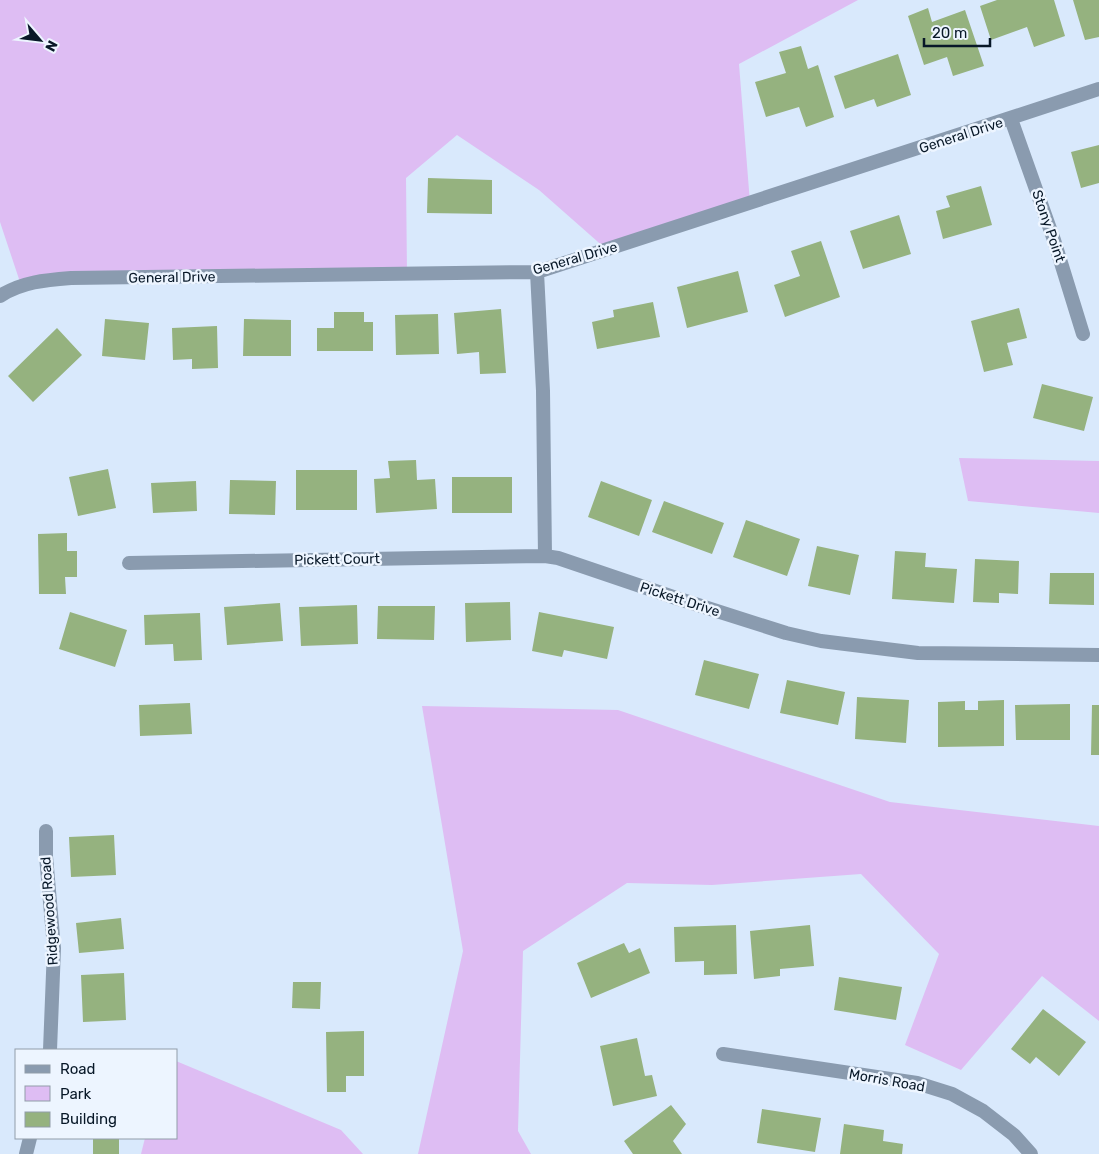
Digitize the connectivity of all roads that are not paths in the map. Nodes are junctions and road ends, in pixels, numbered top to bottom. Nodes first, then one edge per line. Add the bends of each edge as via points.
1 (1099, 89) edge
2 (1011, 118) junction
3 (537, 272) junction
4 (0, 296) edge
5 (1084, 334) dead end
6 (545, 556) junction
7 (129, 563) dead end
8 (1099, 655) edge
9 (46, 831) dead end
10 (50, 1049) edge
11 (723, 1054) dead end
12 (30, 1139) edge
13 (26, 1154) edge
14 (1030, 1154) edge

1 - 2 street, General Drive
2 - 3 street, General Drive
2 - 5 street, Stony Point
3 - 4 street, General Drive via 71,278 38,280
3 - 6 street via 543,391
6 - 7 street, Pickett Court
6 - 8 street, Pickett Drive via 821,641 918,653
9 - 10 street, Ridgewood Road via 54,948
11 - 14 street, Morris Road via 917,1083 952,1094 983,1111 1014,1135
12 - 13 street

